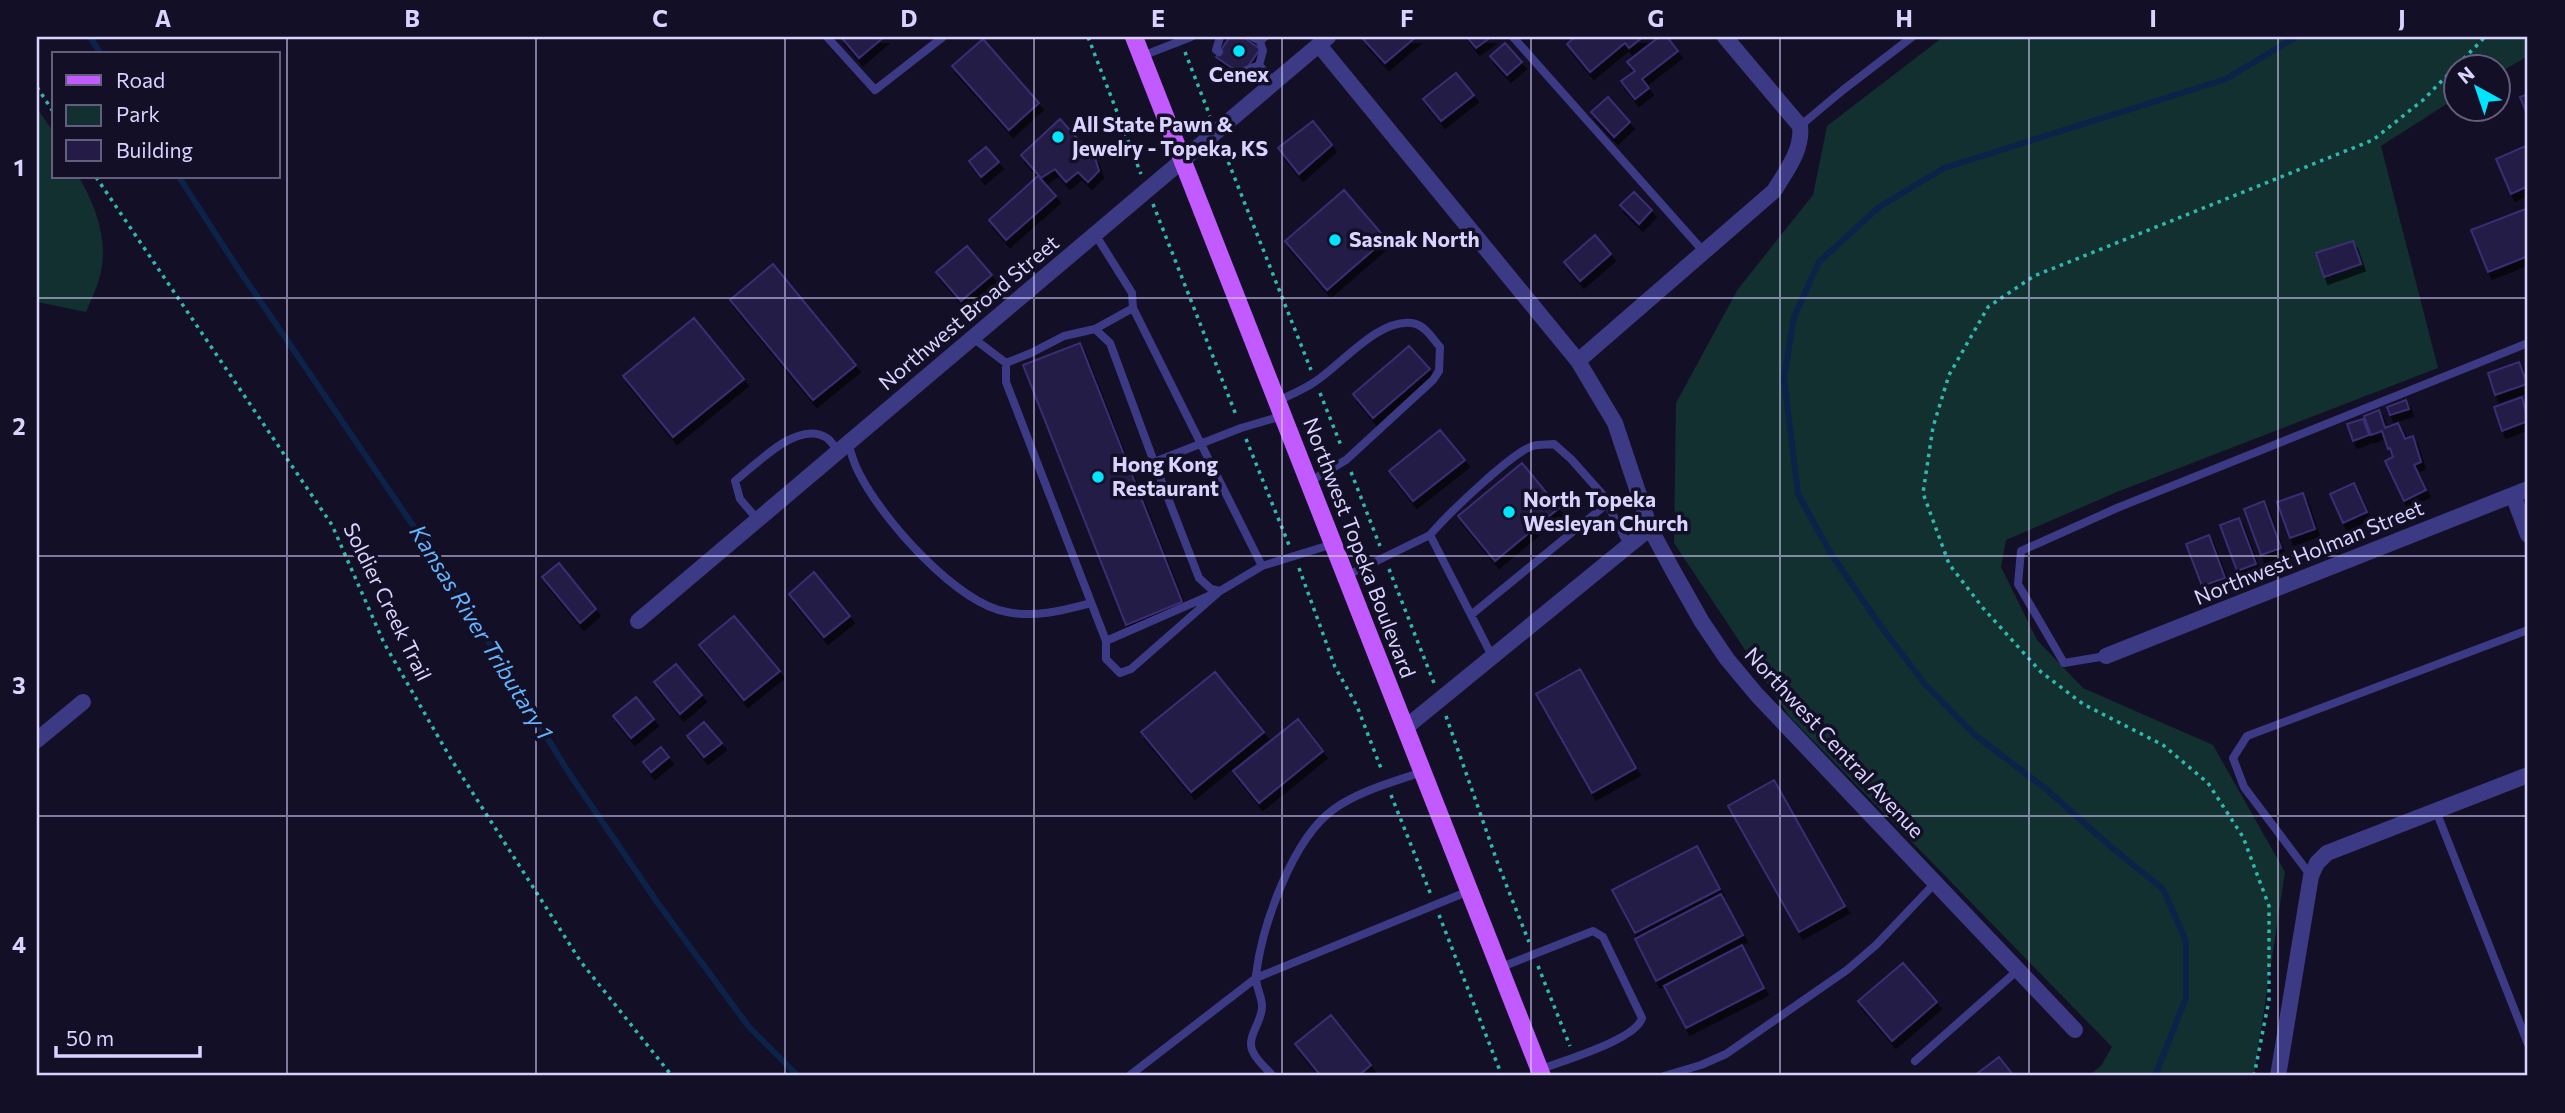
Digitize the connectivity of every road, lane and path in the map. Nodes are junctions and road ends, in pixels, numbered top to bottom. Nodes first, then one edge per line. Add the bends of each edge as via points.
1 (827, 37) edge
2 (943, 37) edge
3 (1134, 37) edge
4 (1191, 37) edge
5 (1513, 37) edge
6 (1725, 37) edge
7 (1912, 37) edge
8 (1223, 38) edge
9 (1259, 38) edge
10 (1320, 39) edge
11 (1219, 52) dead end
12 (1142, 56) junction
13 (1255, 63) junction
14 (1245, 71) dead end
15 (1274, 82) junction
16 (37, 87) edge
17 (52, 110) edge
18 (1800, 127) junction
19 (1183, 160) junction
20 (97, 178) edge
21 (1094, 234) junction
22 (1704, 252) junction
23 (1133, 309) junction
24 (1095, 329) junction
25 (972, 338) junction
26 (2528, 343) edge
27 (1578, 361) junction
28 (1006, 363) junction
29 (1280, 409) junction
30 (1199, 444) junction
31 (843, 447) junction
32 (1154, 461) junction
33 (1309, 482) junction
34 (2520, 492) edge
35 (1608, 503) junction
36 (758, 520) junction
37 (1650, 528) junction
38 (1430, 535) junction
39 (2528, 535) edge
40 (1333, 544) junction
41 (1629, 547) junction
42 (1262, 566) junction
43 (1346, 576) junction
44 (1220, 592) junction
45 (1091, 603) junction
46 (1471, 615) junction
47 (638, 621) dead end
48 (2528, 630) edge
49 (1106, 641) junction
50 (1492, 656) junction
51 (2106, 656) joint
52 (83, 702) dead end
53 (1405, 728) junction
54 (37, 740) edge
55 (1422, 772) junction
56 (2528, 775) edge
57 (2436, 811) junction
58 (2311, 876) junction
59 (1935, 883) junction
60 (1469, 891) junction
61 (1499, 968) junction
62 (2018, 970) junction
63 (1256, 978) junction
64 (2075, 1030) dead end
65 (2528, 1044) edge
66 (1915, 1061) dead end
67 (1540, 1073) edge
68 (672, 1076) edge
69 (1129, 1076) edge
70 (1273, 1076) edge
71 (1664, 1076) edge
72 (2278, 1076) edge

1 - 2 lane via 875,90
3 - 12 main road, Northwest Topeka Boulevard
4 - 12 lane
5 - 22 lane
6 - 18 street
7 - 18 lane
8 - 11 lane
9 - 13 lane via 1264,51
10 - 15 street, Northwest Broad Street
10 - 27 street, Northwest Central Avenue
12 - 19 main road, Northwest Topeka Boulevard
13 - 14 lane
13 - 15 lane
15 - 19 street, Northwest Broad Street
16 - 17 path
18 - 22 street via 1802,139 1774,191
19 - 21 street, Northwest Broad Street
19 - 29 main road, Northwest Topeka Boulevard
20 - 68 path, Soldier Creek Trail via 332,525 384,643 451,760 581,962
21 - 23 lane via 1132,293
21 - 25 street, Northwest Broad Street
22 - 27 street
23 - 24 lane
23 - 30 lane
24 - 28 lane via 1064,336
24 - 32 lane via 1110,343
25 - 28 lane
25 - 31 street, Northwest Broad Street
26 - 51 lane via 2021,551 2018,584 2064,663
27 - 37 street, Northwest Central Avenue via 1615,423
28 - 45 lane via 1006,382
29 - 30 lane
29 - 33 main road, Northwest Topeka Boulevard
29 - 33 lane via 1389,327 1415,323 1440,347 1439,371 1433,380 1346,460
30 - 32 lane
30 - 42 lane
31 - 36 street, Northwest Broad Street
31 - 36 lane via 808,432 790,438 735,481 740,499
31 - 45 lane via 901,531 943,576 987,606 1026,615
32 - 44 lane via 1199,578
33 - 40 main road, Northwest Topeka Boulevard
34 - 39 street
34 - 51 street, Northwest Holman Street
35 - 38 lane via 1554,444 1532,446
35 - 41 lane
35 - 46 lane
36 - 47 street, Northwest Broad Street
37 - 41 street
37 - 59 street, Northwest Central Avenue via 1727,659
38 - 43 lane
38 - 46 lane
40 - 42 lane
40 - 43 main road, Northwest Topeka Boulevard
41 - 50 street
42 - 44 lane
43 - 53 main road, Northwest Topeka Boulevard
44 - 49 lane
44 - 49 lane via 1131,669 1120,673 1111,666 1105,659
45 - 49 lane
46 - 50 lane
48 - 58 lane via 2247,736 2233,758 2244,787
50 - 53 street
52 - 54 street
53 - 55 main road, Northwest Topeka Boulevard
55 - 60 main road, Northwest Topeka Boulevard
55 - 63 lane via 1345,802 1317,826 1295,856 1270,913
56 - 57 street
57 - 58 street via 2327,853
57 - 65 lane
58 - 72 street
59 - 62 street, Northwest Central Avenue
59 - 71 lane via 1876,945 1836,977 1726,1054
60 - 61 main road, Northwest Topeka Boulevard
60 - 63 lane
61 - 67 main road, Northwest Topeka Boulevard
61 - 67 lane via 1593,931 1604,937 1642,1018 1626,1036
62 - 64 street, Northwest Central Avenue
62 - 66 lane
63 - 69 lane
63 - 70 lane via 1262,1016 1251,1047

